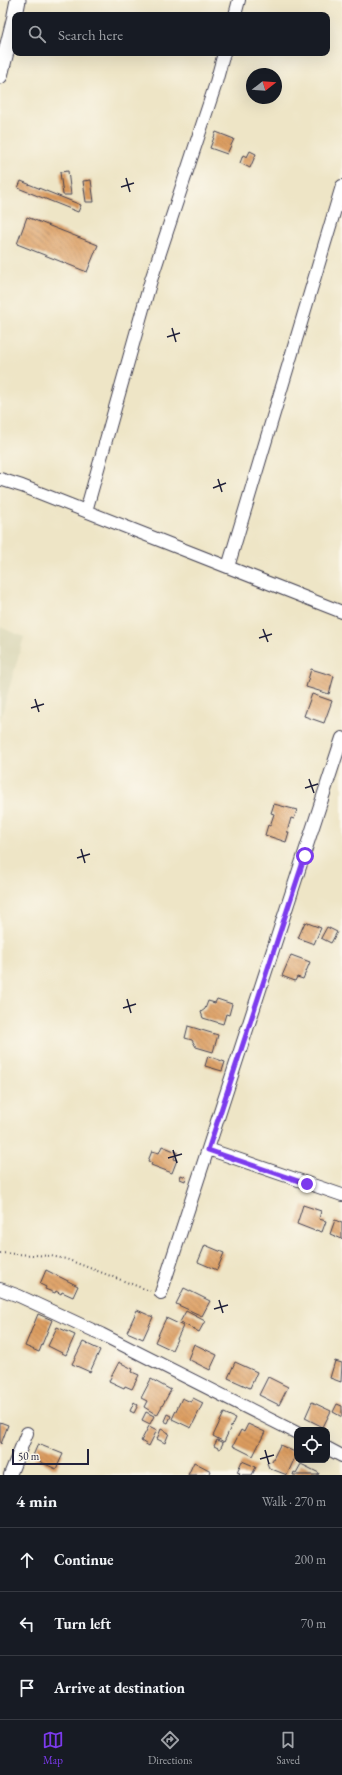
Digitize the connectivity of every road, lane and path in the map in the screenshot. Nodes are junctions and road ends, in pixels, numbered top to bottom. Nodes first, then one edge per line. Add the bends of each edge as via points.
1 (18, 0) edge
2 (239, 0) edge
3 (16, 12) edge
4 (236, 12) edge
5 (12, 27) edge
6 (223, 56) edge
7 (0, 76) edge
8 (342, 186) edge
9 (0, 479) edge
10 (86, 511) junction
11 (228, 567) junction
12 (342, 612) edge
13 (342, 738) edge
14 (208, 1150) junction
15 (342, 1195) edge
16 (0, 1253) edge
17 (0, 1289) edge
18 (162, 1293) joint
19 (294, 1431) edge
20 (27, 1433) dead end
21 (330, 1450) edge
22 (342, 1456) edge
23 (10, 1475) edge

1 - 3 main road
2 - 4 street
5 - 7 main road
6 - 10 street via 151,280
8 - 11 street
9 - 10 street
10 - 11 street
11 - 12 street
13 - 14 street
14 - 15 street
14 - 18 street
16 - 18 path via 66,1259
17 - 19 street via 101,1334
20 - 23 street
21 - 22 street

